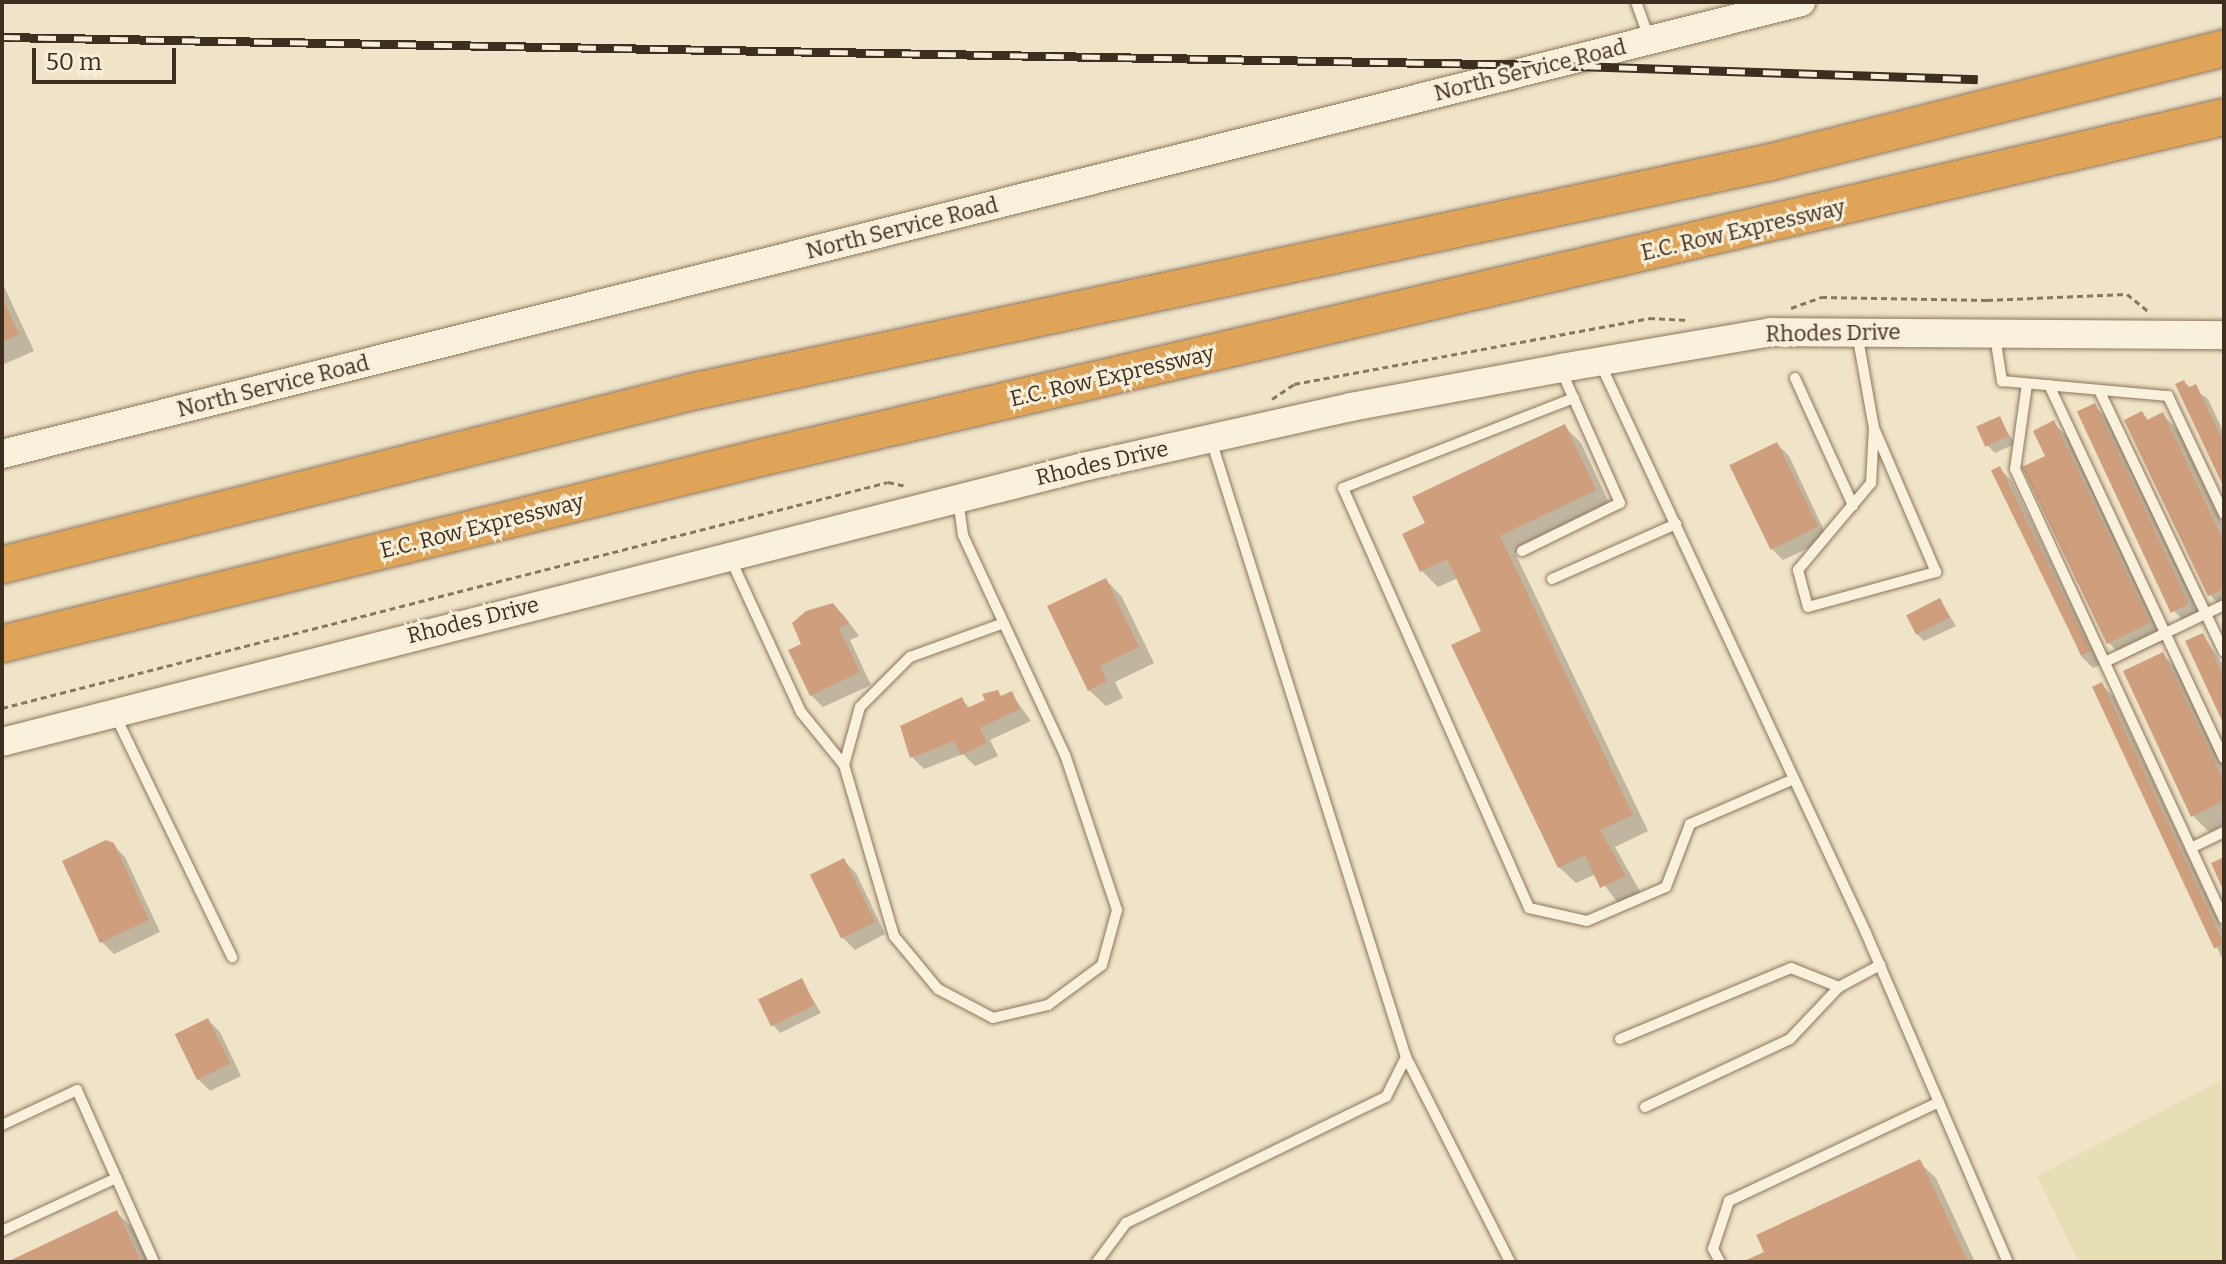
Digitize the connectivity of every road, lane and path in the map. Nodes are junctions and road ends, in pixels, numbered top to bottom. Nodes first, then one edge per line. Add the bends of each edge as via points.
1 (1636, 2) edge
2 (1801, 2) edge
3 (1650, 40) junction
4 (2224, 48) edge
5 (2224, 117) edge
6 (1994, 330) junction
7 (1857, 331) junction
8 (2224, 335) edge
9 (1600, 361) junction
10 (1561, 368) junction
11 (1795, 378) dead end
12 (2027, 384) junction
13 (2049, 385) junction
14 (2099, 390) junction
15 (1574, 398) junction
16 (1874, 428) junction
17 (1211, 438) junction
18 (2, 454) edge
19 (915, 488) dead end
20 (957, 498) junction
21 (1853, 505) junction
22 (2224, 514) edge
23 (1676, 524) junction
24 (1522, 551) dead end
25 (729, 555) junction
26 (2, 565) edge
27 (1552, 579) dead end
28 (2224, 605) edge
29 (2206, 614) junction
30 (1004, 623) junction
31 (2165, 633) junction
32 (2, 644) edge
33 (2224, 652) edge
34 (2105, 662) junction
35 (2, 708) edge
36 (113, 711) junction
37 (2, 742) edge
38 (2224, 758) edge
39 (844, 765) junction
40 (1794, 779) junction
41 (2224, 832) edge
42 (2191, 848) junction
43 (2224, 919) edge
44 (232, 957) dead end
45 (1880, 965) junction
46 (1839, 987) junction
47 (1620, 1039) dead end
48 (1406, 1057) junction
49 (1939, 1102) junction
50 (1645, 1107) dead end
51 (2, 1125) edge
52 (116, 1178) junction
53 (2, 1231) edge
54 (154, 1262) edge
55 (1097, 1262) edge
56 (1510, 1262) edge
57 (1720, 1262) edge
58 (2008, 1262) edge

1 - 3 lane
2 - 3 street, North Service Road
3 - 18 street, North Service Road
4 - 26 highway via 1771,162 691,392
5 - 32 highway, E.C. Row Expressway via 748,461
6 - 7 street, Rhodes Drive
6 - 8 street, Rhodes Drive
6 - 12 lane via 2002,381
7 - 9 street, Rhodes Drive via 1771,332
7 - 16 lane
9 - 10 street, Rhodes Drive
9 - 23 lane
10 - 15 lane
10 - 17 street, Rhodes Drive
11 - 21 lane
12 - 13 lane
12 - 34 lane via 2015,469
13 - 14 lane
13 - 31 lane
14 - 22 lane via 2168,396
14 - 29 lane
15 - 24 lane via 1620,503
15 - 40 lane via 1343,488 1529,908 1587,921 1666,887 1690,824
16 - 21 lane via 1871,483
16 - 21 lane via 1936,572 1808,607 1798,570
17 - 20 street, Rhodes Drive
17 - 48 lane
19 - 35 path via 888,482
20 - 25 street, Rhodes Drive
20 - 30 lane via 963,535
23 - 27 lane
23 - 40 lane
25 - 36 street, Rhodes Drive
25 - 39 lane via 801,712
28 - 29 lane
29 - 31 lane
29 - 33 lane
30 - 39 lane via 910,657 860,707
30 - 39 lane via 1065,755 1117,910 1102,965 1048,1005 993,1018 938,989 894,936
31 - 34 lane
31 - 38 lane
34 - 42 lane
36 - 37 street, Rhodes Drive
36 - 44 lane
40 - 45 lane
41 - 42 lane
42 - 43 lane
45 - 46 lane
45 - 49 lane
46 - 47 lane via 1791,968
46 - 50 lane via 1790,1039
48 - 55 lane via 1386,1097 1126,1223
48 - 56 lane
49 - 57 lane via 1729,1201 1713,1249
49 - 58 lane
51 - 52 lane via 77,1090
52 - 53 lane
52 - 54 lane

